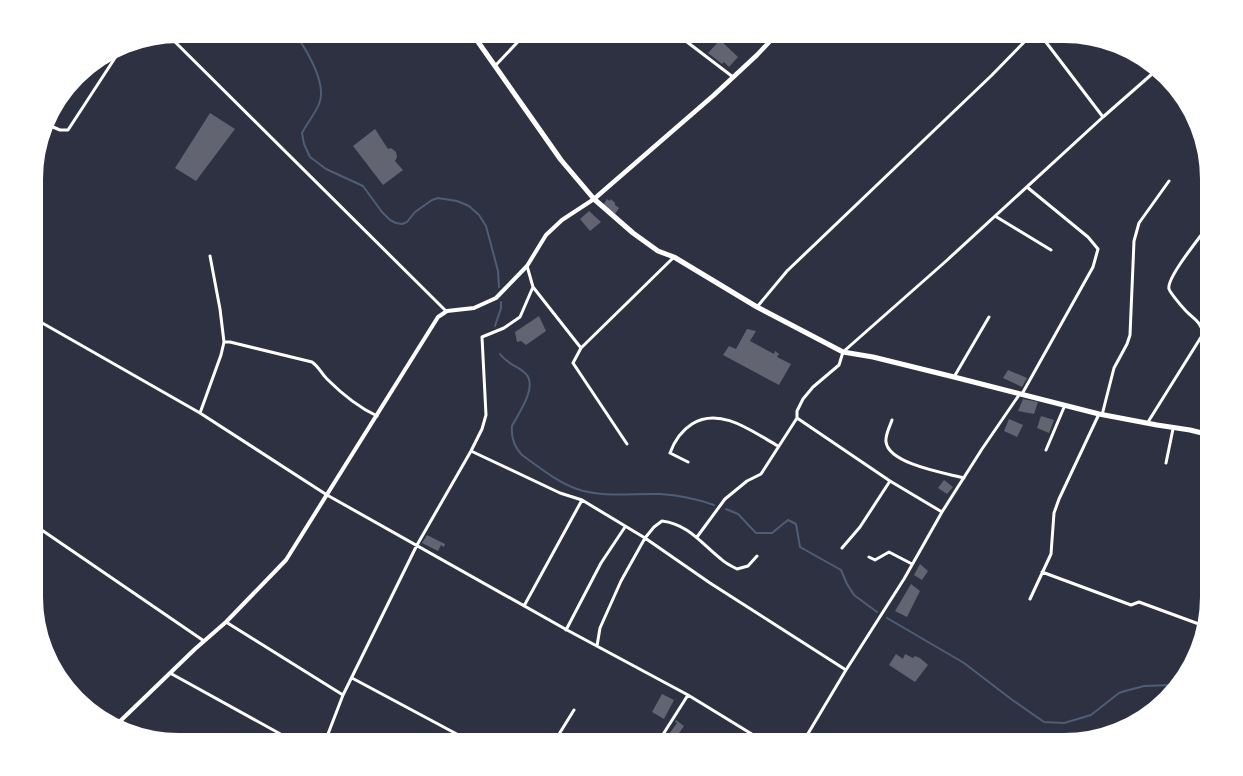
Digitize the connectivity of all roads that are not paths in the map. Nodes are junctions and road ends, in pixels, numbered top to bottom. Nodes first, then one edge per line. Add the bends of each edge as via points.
1 (172, 39) edge
2 (477, 39) edge
3 (520, 39) edge
4 (684, 39) edge
5 (771, 39) edge
6 (1026, 39) edge
7 (1044, 39) edge
8 (118, 54) edge
9 (495, 66) junction
10 (1154, 72) edge
11 (733, 77) junction
12 (1103, 117) junction
13 (50, 126) edge
14 (1169, 181) dead end
15 (1027, 187) junction
16 (594, 199) junction
17 (996, 216) junction
18 (1204, 231) edge
19 (1051, 250) dead end
20 (210, 256) dead end
21 (674, 257) junction
22 (527, 266) junction
23 (533, 287) junction
24 (757, 307) junction
25 (447, 311) junction
26 (989, 318) dead end
27 (39, 321) edge
28 (224, 342) junction
29 (581, 348) junction
30 (843, 352) junction
31 (954, 377) junction
32 (1021, 394) junction
33 (1065, 405) junction
34 (200, 413) junction
35 (1100, 415) junction
36 (377, 416) junction
37 (796, 418) junction
38 (892, 420) dead end
39 (1147, 424) junction
40 (1173, 427) junction
41 (1204, 434) edge
42 (627, 444) dead end
43 (778, 446) junction
44 (1046, 450) dead end
45 (471, 452) junction
46 (688, 462) dead end
47 (1166, 463) dead end
48 (964, 478) junction
49 (890, 481) junction
50 (327, 495) junction
51 (582, 500) junction
52 (942, 512) junction
53 (625, 527) junction
54 (39, 528) edge
55 (697, 537) junction
56 (645, 538) junction
57 (417, 545) junction
58 (843, 548) dead end
59 (757, 556) dead end
60 (868, 557) dead end
61 (912, 564) junction
62 (1042, 572) junction
63 (1030, 599) dead end
64 (524, 606) junction
65 (226, 622) junction
66 (1201, 624) edge
67 (566, 630) junction
68 (204, 641) junction
69 (597, 646) junction
70 (846, 670) junction
71 (170, 673) junction
72 (352, 678) junction
73 (343, 695) junction
74 (688, 695) junction
75 (574, 710) dead end
76 (118, 723) edge
77 (286, 737) edge
78 (327, 737) edge
79 (462, 737) edge
80 (557, 737) edge
81 (661, 737) edge
82 (757, 737) edge
83 (806, 737) edge

1 - 25 street
2 - 9 main road
3 - 9 street
4 - 11 street
5 - 11 main road
6 - 24 street via 787,271
7 - 12 street
8 - 13 street via 68,130
9 - 16 main road via 561,160
10 - 12 street
11 - 16 main road
12 - 15 street
14 - 35 street via 1139,223 1134,241 1130,335 1114,368
15 - 17 street
15 - 32 street via 1098,249 1094,267
16 - 21 main road via 658,251
16 - 22 street via 546,235
17 - 19 street
17 - 30 street
18 - 39 street via 1175,270 1169,289 1197,321 1203,334
20 - 28 street
21 - 24 main road
21 - 29 street
22 - 23 street
22 - 25 street via 496,298 474,308
23 - 29 street
23 - 45 street via 520,317 483,335 486,415
24 - 30 main road
25 - 36 street via 434,322
26 - 31 street
27 - 34 street
28 - 34 street
28 - 36 street via 312,362 349,399
29 - 42 street via 573,363
30 - 31 main road
30 - 37 street via 839,365 803,399
31 - 32 main road
32 - 33 main road
32 - 48 street
33 - 35 main road
33 - 44 street
34 - 50 street
35 - 39 main road
35 - 62 street via 1054,513 1051,554
36 - 50 street
37 - 43 street
37 - 49 street
38 - 48 street via 886,439 891,453 911,464
39 - 40 main road
40 - 41 main road
40 - 47 street
43 - 46 street via 735,422 720,417 700,419 685,428 670,453
43 - 55 street via 761,474 725,499
45 - 51 street
45 - 57 street
48 - 52 street
49 - 52 street
49 - 58 street
50 - 57 street
50 - 65 street via 286,560
51 - 53 street
51 - 64 street
52 - 61 street
53 - 56 street
53 - 67 street
54 - 68 street
55 - 56 street via 674,522 662,521
55 - 59 street via 737,569 748,566
56 - 69 street via 609,606
56 - 70 street
57 - 64 street
57 - 72 street
60 - 61 street via 875,560 889,552
61 - 70 street
62 - 63 street
62 - 66 street via 1131,605 1139,602
64 - 67 street
65 - 68 street
65 - 73 street
67 - 69 street
68 - 71 street
69 - 74 street
70 - 83 street
71 - 76 street
71 - 77 street
72 - 73 street
72 - 79 street
73 - 78 street
74 - 81 street
74 - 82 street
75 - 80 street

